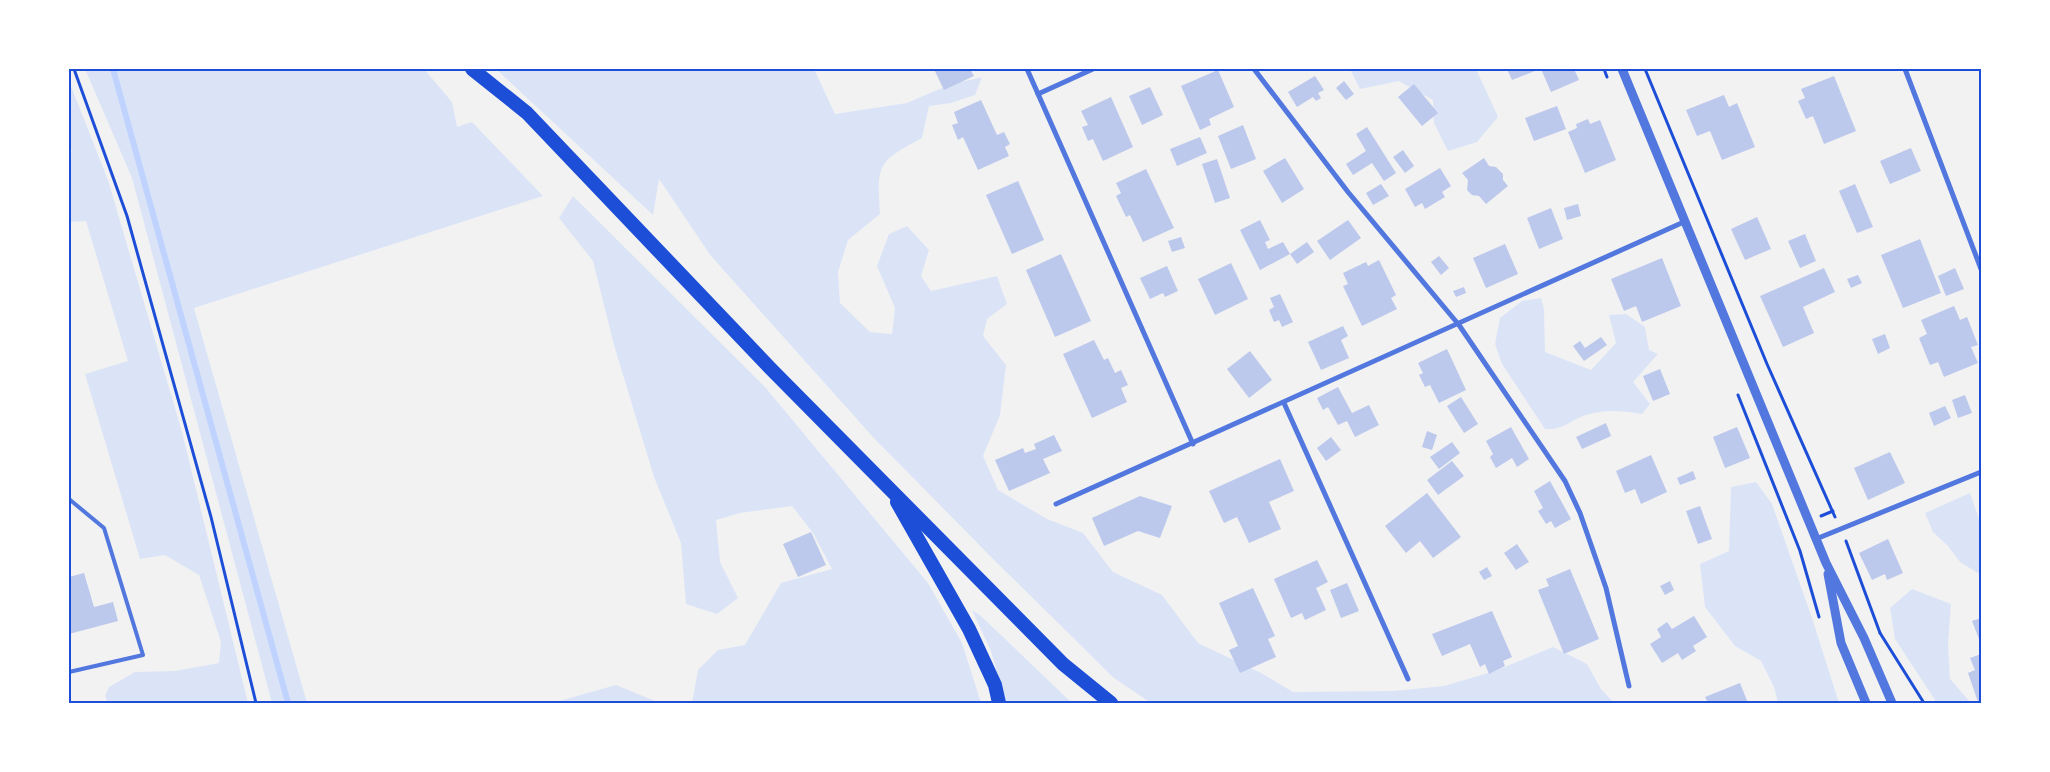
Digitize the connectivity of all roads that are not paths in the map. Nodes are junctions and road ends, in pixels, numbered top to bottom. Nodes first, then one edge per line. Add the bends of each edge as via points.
1 (472, 69) edge
2 (1027, 69) edge
3 (1093, 69) edge
4 (1254, 69) edge
5 (1622, 69) edge
6 (1905, 69) edge
7 (1038, 94) junction
8 (1686, 222) junction
9 (1981, 269) edge
10 (1459, 325) junction
11 (1284, 403) junction
12 (1193, 444) junction
13 (1981, 472) edge
14 (886, 484) junction
15 (69, 499) edge
16 (1056, 504) dead end
17 (1816, 539) junction
18 (1826, 564) junction
19 (69, 672) edge
20 (1408, 679) dead end
21 (1629, 686) dead end
22 (999, 703) edge
23 (1111, 703) edge
24 (1866, 703) edge
25 (1892, 703) edge

1 - 14 highway via 527,113 771,369
2 - 7 street
3 - 7 street
4 - 10 street via 1348,192
5 - 8 street
6 - 9 street
7 - 12 street
8 - 10 street
8 - 17 street
10 - 11 street
10 - 21 street via 1565,481 1580,513 1606,588
11 - 12 street
11 - 20 street
12 - 16 street
13 - 17 street
14 - 22 highway via 969,629 995,685
14 - 23 highway via 1064,664
15 - 19 lane via 104,528 143,655
17 - 18 street
18 - 24 street via 1841,643
18 - 25 street via 1864,638

